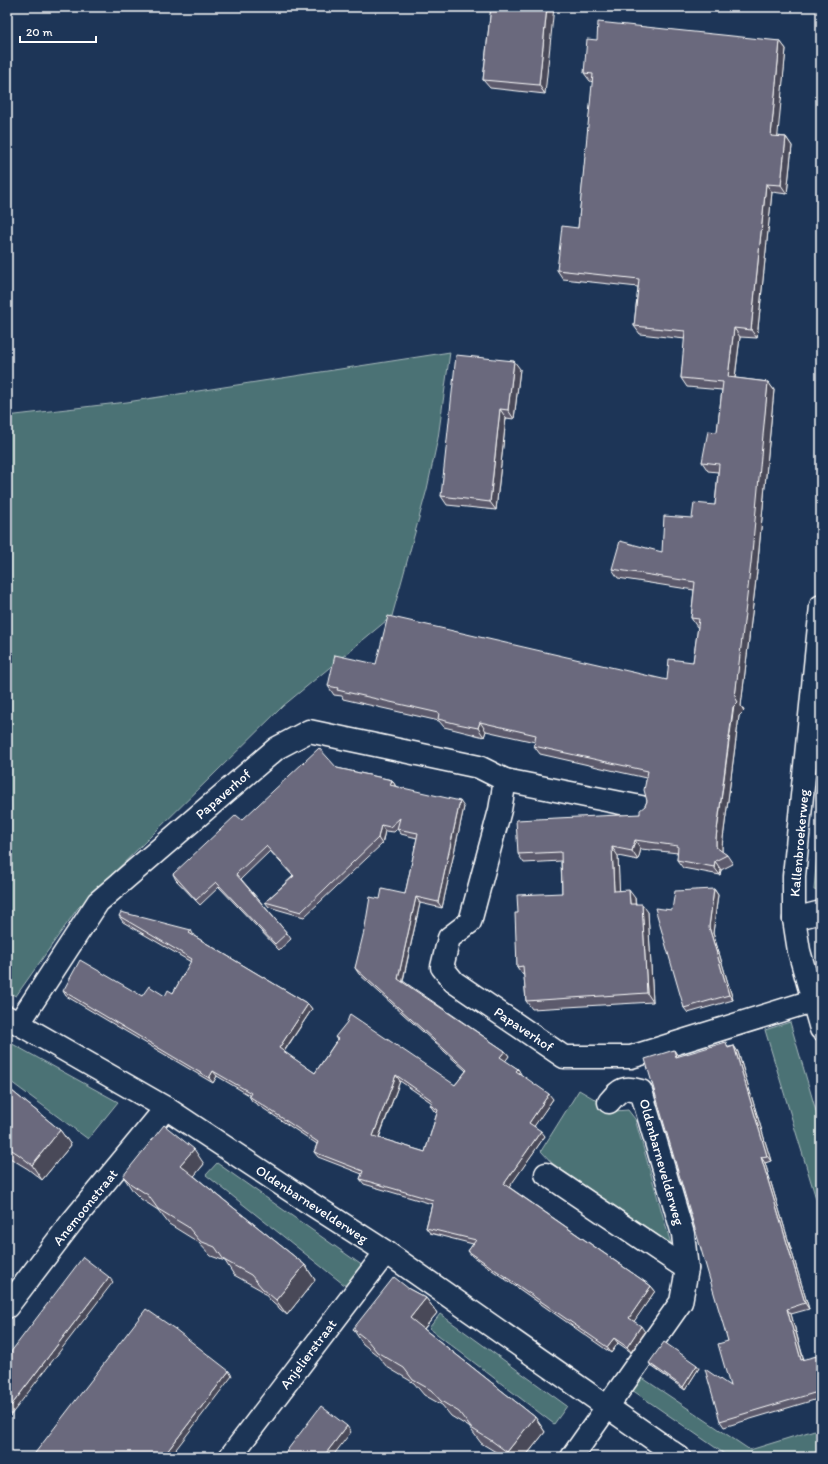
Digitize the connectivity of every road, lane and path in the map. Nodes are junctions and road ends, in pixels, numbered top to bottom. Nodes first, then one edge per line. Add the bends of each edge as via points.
1 (821, 606) edge
2 (505, 780) junction
3 (642, 807) edge
4 (821, 912) edge
5 (794, 919) junction
6 (812, 1001) junction
7 (13, 1020) edge
8 (821, 1029) edge
9 (609, 1102) dead end
10 (166, 1108) junction
11 (546, 1174) dead end
12 (386, 1252) junction
13 (687, 1269) junction
14 (7, 1308) edge
15 (607, 1407) junction
16 (230, 1457) edge
17 (572, 1457) edge
18 (679, 1457) edge

1 - 5 street, Kallenbroekerweg via 794,876
2 - 3 street, Papaverhof
2 - 6 street, Papaverhof via 500,810 470,922 449,938 442,967 454,982 564,1057 631,1057
2 - 7 street, Papaverhof via 479,767 309,731 277,748 98,902
4 - 5 street
5 - 6 street, Kallenbroekerweg
6 - 8 street, Kallenbroekerweg
7 - 10 street, Oldenbarnevelderweg
9 - 13 street, Oldenbarnevelderweg via 618,1091 629,1088 641,1091 683,1234
10 - 12 street, Oldenbarnevelderweg
10 - 14 street, Anemoonstraat via 71,1223
11 - 13 street
12 - 15 street, Oldenbarnevelderweg
12 - 16 street, Anjelierstraat
13 - 15 street, Oldenbarnevelderweg via 681,1302
15 - 17 street
15 - 18 street, Oldenbarnevelderweg

